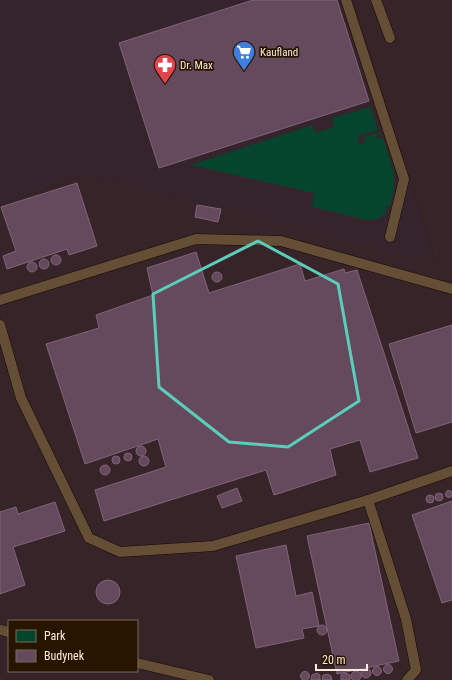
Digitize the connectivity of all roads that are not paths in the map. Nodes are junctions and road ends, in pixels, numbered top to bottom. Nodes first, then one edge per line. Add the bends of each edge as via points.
1 (346, 0) edge
2 (376, 0) edge
3 (390, 38) dead end
4 (390, 237) dead end
5 (452, 289) edge
6 (0, 300) edge
7 (0, 324) edge
8 (452, 472) edge
9 (368, 500) junction
10 (138, 663) edge
11 (209, 680) edge
12 (407, 680) edge

1 - 4 lane via 404,179
2 - 3 lane
5 - 6 lane via 281,241 196,238
7 - 9 lane via 21,398 89,538 120,552 213,546
8 - 9 lane
9 - 12 lane via 406,619 416,670
10 - 11 lane

